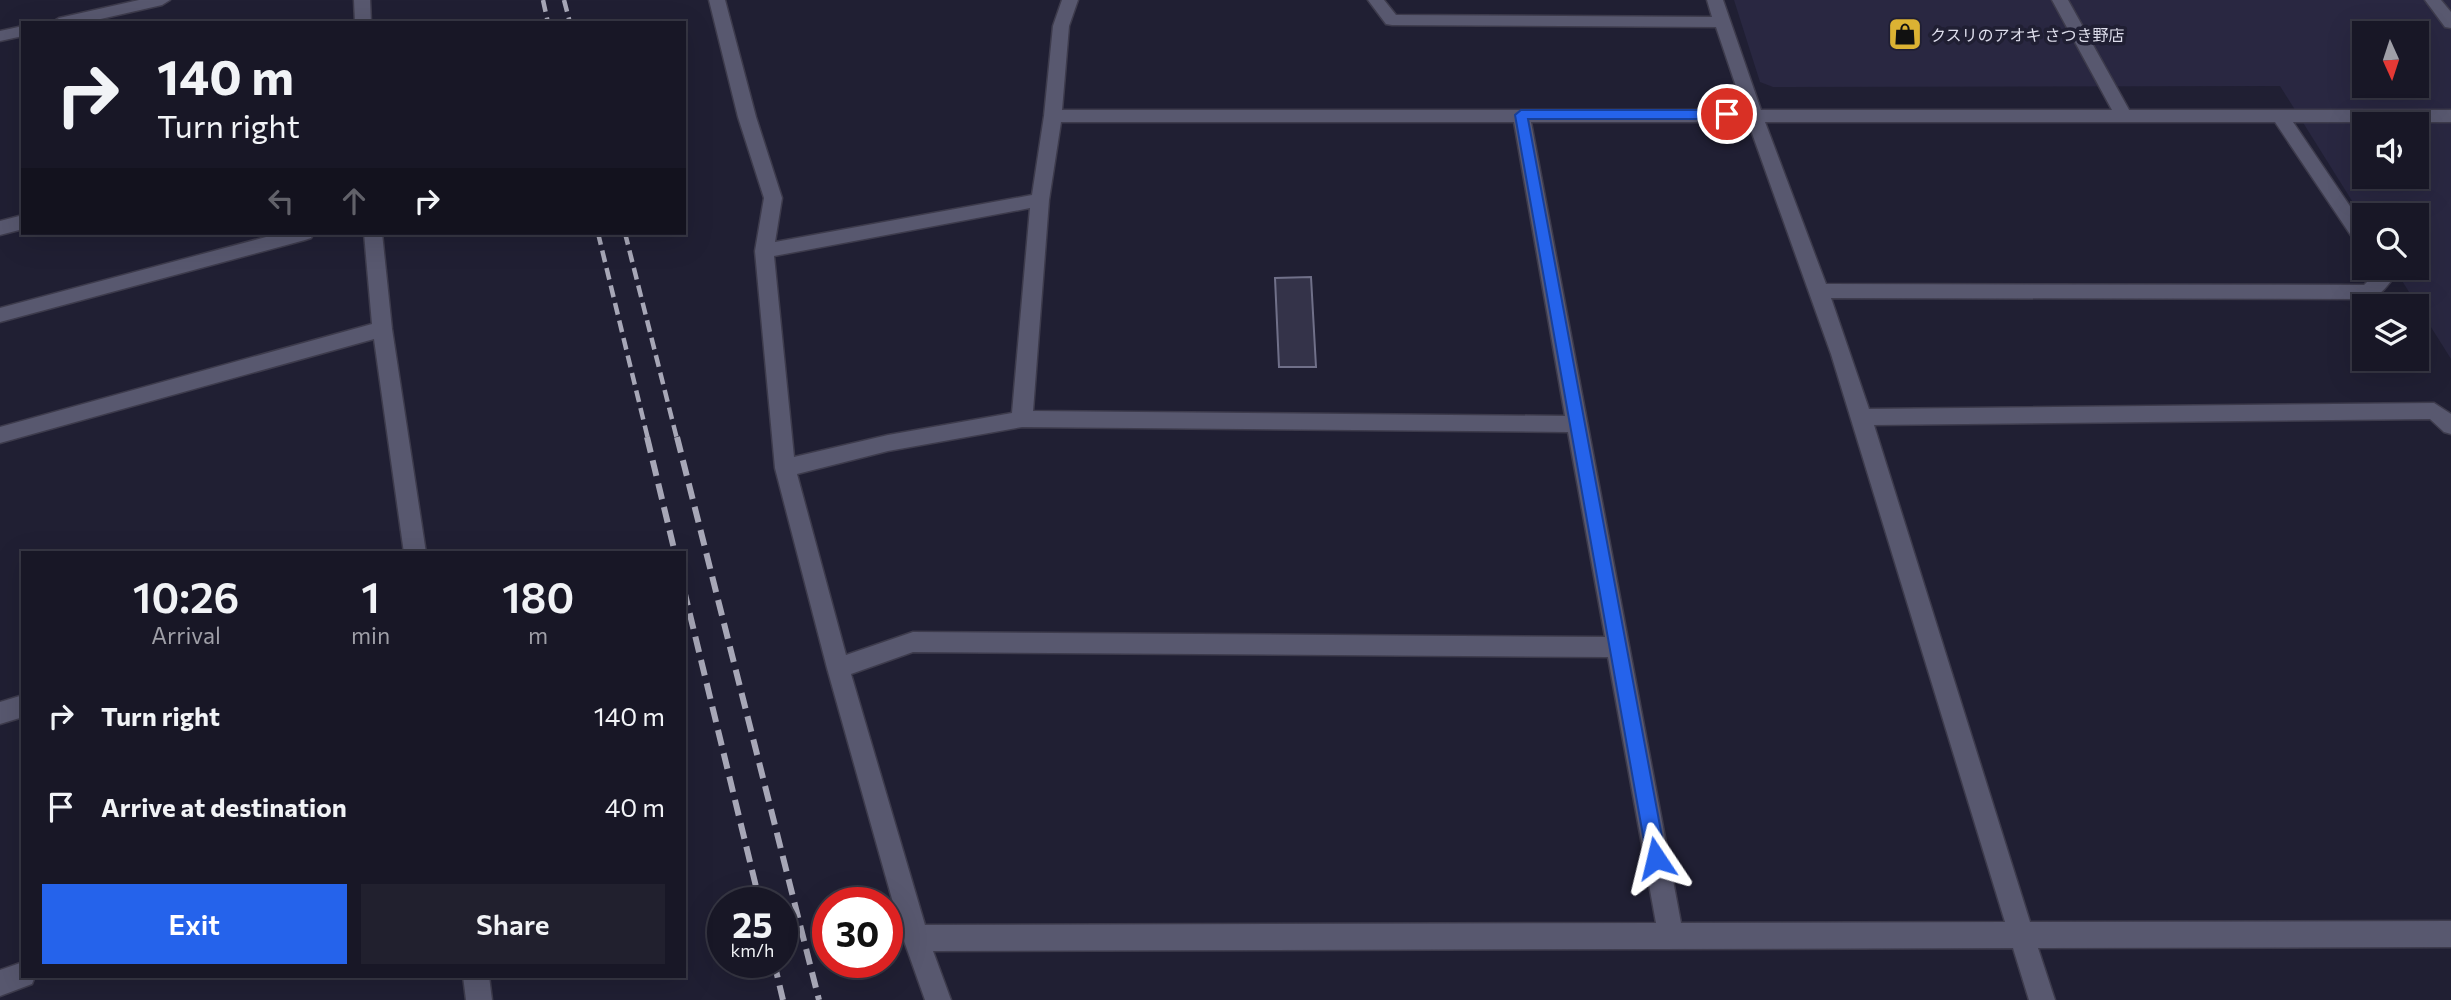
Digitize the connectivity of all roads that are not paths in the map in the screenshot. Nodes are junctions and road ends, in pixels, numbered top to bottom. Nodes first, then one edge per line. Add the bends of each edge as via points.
1 (80, 0) edge
2 (162, 0) edge
3 (362, 0) edge
4 (717, 0) edge
5 (1070, 0) edge
6 (1376, 0) edge
7 (1715, 0) edge
8 (2060, 0) edge
9 (2432, 0) edge
10 (79, 21) edge
11 (363, 21) edge
12 (1722, 22) junction
13 (2451, 23) edge
14 (21, 31) edge
15 (0, 36) edge
16 (1752, 114) junction
17 (1521, 115) junction
18 (1053, 116) junction
19 (2451, 116) edge
20 (2124, 117) junction
21 (2281, 117) junction
22 (1040, 200) junction
23 (21, 223) edge
24 (2352, 223) edge
25 (0, 228) edge
26 (298, 235) edge
27 (373, 235) edge
28 (764, 251) junction
29 (2380, 280) edge
30 (1821, 291) junction
31 (0, 315) edge
32 (382, 328) junction
33 (1862, 418) junction
34 (1022, 419) junction
35 (1577, 424) junction
36 (2451, 426) edge
37 (0, 435) edge
38 (785, 468) junction
39 (415, 551) edge
40 (1618, 647) junction
41 (838, 668) junction
42 (21, 707) edge
43 (0, 713) edge
44 (2451, 934) edge
45 (1671, 936) junction
46 (2022, 936) junction
47 (916, 938) junction
48 (21, 976) edge
49 (476, 978) edge
50 (0, 983) edge
51 (479, 1000) edge
52 (938, 1000) edge
53 (2042, 1000) edge

1 - 10 street
2 - 10 street
3 - 11 street
4 - 28 street via 773,198
5 - 18 street via 1061,26
6 - 12 street via 1392,20
7 - 12 street
8 - 20 street
9 - 13 street
12 - 16 street
14 - 15 street
16 - 17 street
16 - 20 street
16 - 30 street
17 - 18 street
17 - 35 street
18 - 22 street
19 - 21 street
20 - 21 street
21 - 24 street
22 - 28 street
22 - 34 street
23 - 25 street
26 - 31 street
27 - 32 street
28 - 38 street
29 - 30 street via 2369,292
30 - 33 street
32 - 37 street
32 - 39 street
33 - 36 street via 2434,411
33 - 46 street
34 - 35 street
34 - 38 street via 888,443
35 - 40 street
38 - 41 street
40 - 41 street via 913,642
40 - 45 street
41 - 47 street
42 - 43 street
44 - 46 street
45 - 46 street
45 - 47 street
46 - 53 street
47 - 52 street
48 - 50 street
49 - 51 street

